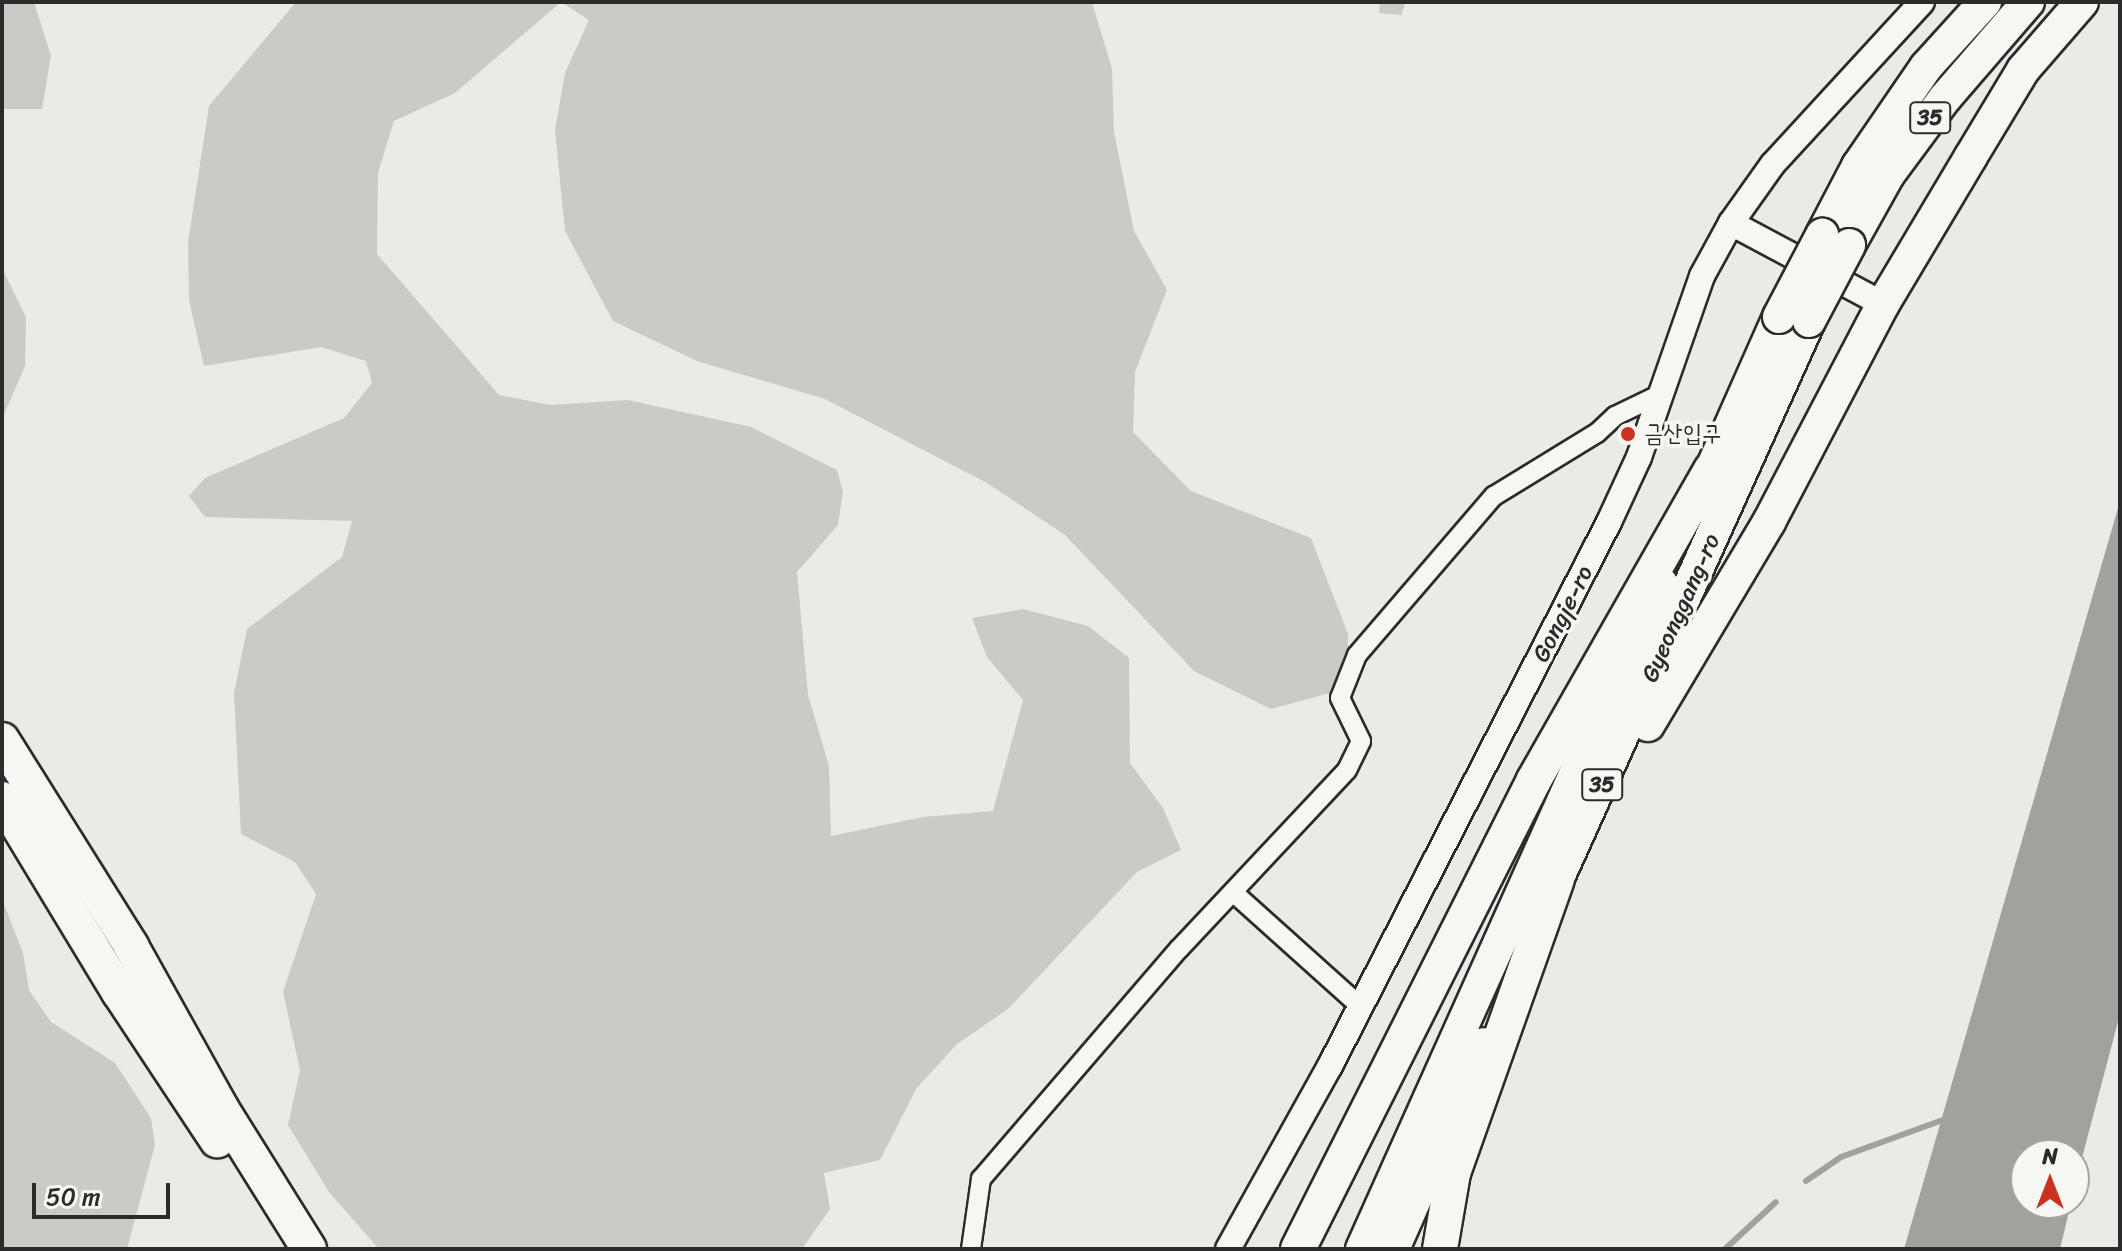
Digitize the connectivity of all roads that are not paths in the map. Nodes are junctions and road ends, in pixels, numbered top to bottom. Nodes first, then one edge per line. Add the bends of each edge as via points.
1 (1922, 2) edge
2 (1985, 2) edge
3 (2028, 2) edge
4 (2082, 2) edge
5 (1731, 223) junction
6 (1836, 240) junction
7 (1883, 304) junction
8 (1794, 319) junction
9 (1661, 394) junction
10 (1711, 470) junction
11 (2, 740) edge
12 (2, 799) edge
13 (1577, 843) junction
14 (1557, 880) junction
15 (1234, 893) junction
16 (1361, 1007) junction
17 (287, 1249) edge
18 (309, 1249) edge
19 (971, 1249) edge
20 (1228, 1249) edge
21 (1298, 1249) edge
22 (1362, 1249) edge
23 (1393, 1249) edge
24 (1440, 1249) edge

1 - 5 street, Gongje-ro via 1773,164
2 - 6 highway, Gyeonggang-ro via 1926,67 1858,166
3 - 6 highway, Gyeonggang-ro / 35 via 1945,98
4 - 7 highway via 2023,70
5 - 7 street
5 - 9 street, Gongje-ro via 1702,276
6 - 8 highway, Gyeonggang-ro / 35, bridge
7 - 13 highway via 1769,522
8 - 10 highway, Gyeonggang-ro
8 - 13 highway, Gyeonggang-ro / 35
9 - 15 street via 1615,416 1597,433 1494,496 1357,655 1340,698 1361,741 1347,770
9 - 16 street, Gongje-ro via 1609,522
10 - 21 highway via 1534,780
10 - 22 highway, Gyeonggang-ro
11 - 18 highway via 131,946 221,1108
12 - 17 highway via 119,992
13 - 14 highway, Gyeonggang-ro / 35
14 - 23 highway, Gyeonggang-ro / 35
14 - 24 highway via 1453,1173
15 - 16 street
15 - 19 street via 1047,1098 1033,1124 981,1179
16 - 20 street, Gongje-ro

